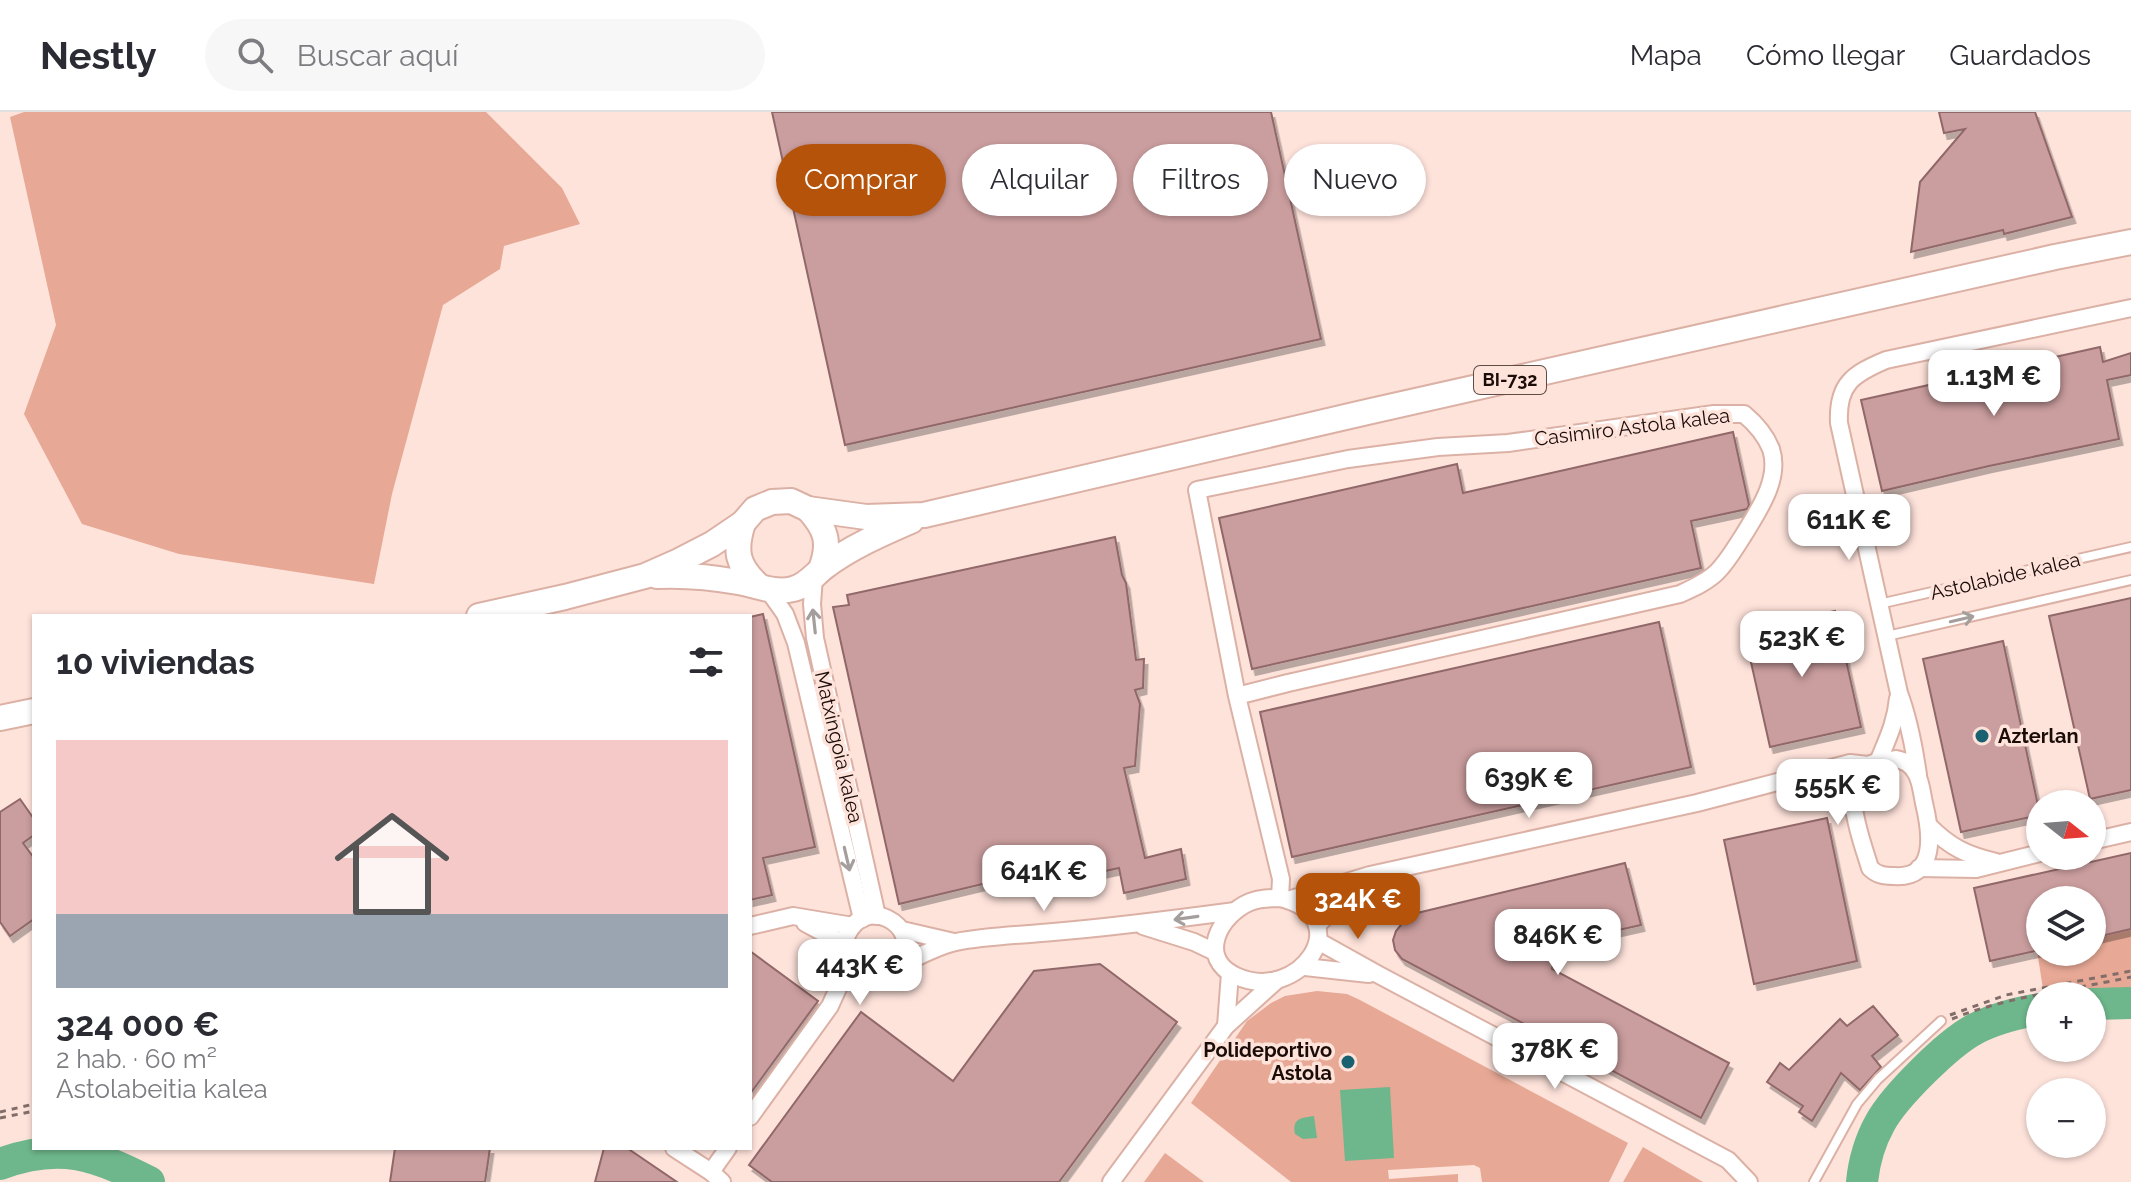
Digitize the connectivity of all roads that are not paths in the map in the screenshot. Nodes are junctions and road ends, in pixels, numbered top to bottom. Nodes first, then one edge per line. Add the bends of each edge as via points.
1 (2131, 239) edge
2 (2131, 308) edge
3 (808, 509) junction
4 (924, 515) junction
5 (743, 523) junction
6 (2131, 547) edge
7 (817, 573) junction
8 (645, 576) junction
9 (2131, 580) edge
10 (764, 588) junction
11 (1879, 604) junction
12 (488, 614) edge
13 (1886, 636) junction
14 (1899, 693) junction
15 (1237, 696) junction
16 (32, 711) edge
17 (0, 718) edge
18 (1873, 764) junction
19 (1918, 775) junction
20 (1786, 781) junction
21 (1854, 810) junction
22 (1929, 826) junction
23 (2131, 832) edge
24 (2106, 838) edge
25 (2026, 856) edge
26 (1276, 858) junction
27 (1998, 862) junction
28 (1919, 868) junction
29 (1370, 875) junction
30 (1260, 899) junction
31 (1284, 899) junction
32 (1235, 911) junction
33 (793, 916) junction
34 (864, 920) junction
35 (1138, 924) junction
36 (752, 926) edge
37 (902, 930) junction
38 (1318, 933) junction
39 (954, 942) junction
40 (844, 944) junction
41 (1215, 952) junction
42 (849, 964) junction
43 (903, 965) junction
44 (1305, 967) junction
45 (1230, 973) junction
46 (1379, 975) junction
47 (865, 977) junction
48 (1277, 980) junction
49 (830, 1006) junction
50 (1941, 1021) road end
51 (1226, 1026) junction
52 (752, 1114) edge
53 (677, 1150) edge
54 (727, 1150) edge
55 (716, 1177) edge
56 (1111, 1182) edge
57 (1749, 1182) edge
58 (1814, 1182) edge

1 - 4 main road, BI-732
2 - 11 street via 1886,360 1858,373 1845,386 1839,423
3 - 4 main road, BI-732 via 866,517
3 - 5 main road, BI-732 via 791,501 772,502 755,509
3 - 7 main road via 827,540
4 - 7 main road, BI-732
5 - 8 main road, BI-732
5 - 10 main road via 739,561
6 - 11 lane, Astolabide kalea
7 - 10 main road, BI-732 via 792,590
34 -> 7 street, Matxingoia kalea via 815,638 812,604
8 - 10 main road, BI-732 via 707,577
8 - 12 main road, BI-732
13 -> 9 lane, Astolabide kalea
10 -> 34 street, Matxingoia kalea via 785,614 796,643
11 - 13 street
13 - 14 street
14 - 18 street via 1894,724
14 - 19 street
15 - 15 street, Casimiro Astola kalea via 1197,490 1348,459 1714,414 1744,414 1759,427 1771,450 1773,472 1765,501 1717,572 1680,594
15 - 26 street, Casimiro Astola kalea
16 - 17 main road
18 - 19 street via 1896,759
18 - 20 street via 1850,763
18 - 21 street via 1858,775
19 - 22 street
20 - 21 street via 1820,788
20 - 29 street
21 - 28 street via 1873,872 1898,877
22 - 27 street via 1956,849
22 - 28 street via 1929,851
23 - 24 street
25 - 27 street
26 - 30 street
26 - 31 street, Casimiro Astola kalea
27 - 28 street via 1976,869
29 - 31 street
29 - 38 street
30 - 31 street
30 - 32 street
31 - 38 street via 1311,914
32 -> 35 street
32 - 41 street via 1217,934
33 - 34 street
33 - 36 street
33 - 40 street
34 - 37 street via 887,918
34 - 40 street via 847,934
35 - 39 street
35 - 41 street
37 - 39 street
37 - 43 street via 907,947
38 - 44 street
38 - 46 street
39 - 43 street
40 - 42 street
41 - 45 street
42 - 47 street
42 - 49 street
43 - 47 street via 886,978
44 - 46 street
44 - 48 street
45 - 48 street via 1259,983
45 - 51 street
46 - 57 street via 1728,1160
47 - 49 street
48 - 51 street
49 - 52 street
50 - 58 lane via 1857,1104
51 - 56 street
53 - 55 street
54 - 55 street

